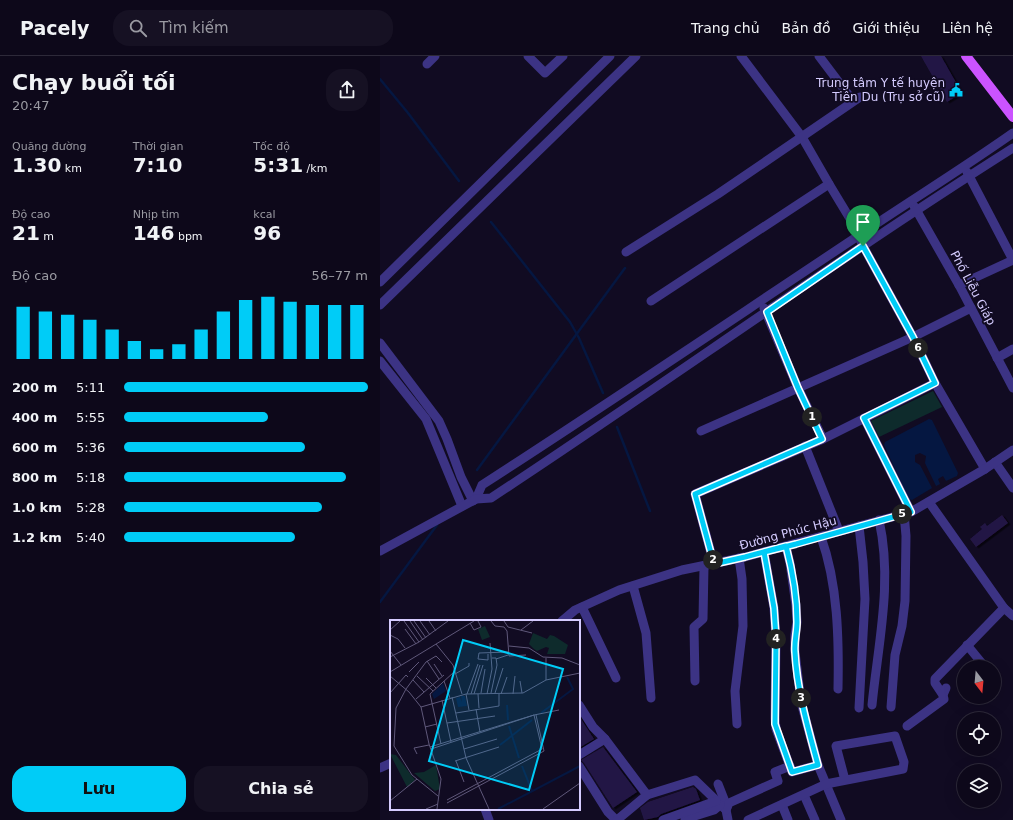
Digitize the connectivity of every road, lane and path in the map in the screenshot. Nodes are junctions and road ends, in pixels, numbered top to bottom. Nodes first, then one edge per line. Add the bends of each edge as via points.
1 (435, 56) edge
2 (528, 56) edge
3 (563, 56) edge
4 (610, 56) edge
5 (636, 56) edge
6 (741, 56) edge
7 (819, 56) edge
8 (966, 56) edge
9 (427, 64) dead end
10 (1013, 117) edge
11 (1013, 133) edge
12 (802, 136) junction
13 (1013, 148) edge
14 (964, 167) junction
15 (496, 168) junction
16 (970, 175) junction
17 (509, 180) junction
18 (829, 184) junction
19 (911, 202) junction
20 (917, 210) junction
21 (859, 235) junction
22 (863, 246) junction
23 (626, 252) dead end
24 (1013, 260) edge
25 (380, 282) edge
26 (959, 285) junction
27 (651, 301) dead end
28 (760, 302) junction
29 (380, 305) edge
30 (971, 308) junction
31 (767, 312) junction
32 (913, 337) junction
33 (380, 343) edge
34 (1013, 349) edge
35 (675, 358) junction
36 (997, 358) junction
37 (380, 360) edge
38 (683, 370) junction
39 (935, 383) junction
40 (798, 388) junction
41 (1013, 388) edge
42 (864, 418) junction
43 (701, 431) dead end
44 (822, 439) junction
45 (805, 446) junction
46 (1013, 450) edge
47 (995, 462) junction
48 (985, 469) junction
49 (1013, 488) edge
50 (474, 500) junction
51 (929, 502) junction
52 (462, 506) junction
53 (907, 513) junction
54 (879, 520) junction
55 (860, 526) junction
56 (839, 532) junction
57 (821, 537) junction
58 (786, 546) junction
59 (380, 551) edge
60 (764, 552) junction
61 (739, 558) junction
62 (714, 564) junction
63 (704, 566) junction
64 (633, 586) junction
65 (582, 607) junction
66 (1004, 608) junction
67 (1013, 616) edge
68 (563, 620) edge
69 (967, 645) junction
70 (979, 660) edge
71 (616, 678) dead end
72 (695, 681) dead end
73 (838, 689) dead end
74 (650, 698) dead end
75 (872, 705) dead end
76 (580, 707) edge
77 (891, 707) dead end
78 (859, 708) dead end
79 (737, 724) dead end
80 (907, 726) dead end
81 (605, 739) junction
82 (580, 754) edge
83 (390, 763) edge
84 (818, 765) junction
85 (790, 766) junction
86 (380, 768) edge
87 (580, 768) edge
88 (845, 780) junction
89 (718, 784) dead end
90 (826, 784) junction
91 (646, 795) junction
92 (804, 795) junction
93 (782, 804) junction
94 (722, 806) junction
95 (485, 810) edge
96 (489, 820) edge
97 (616, 820) edge
98 (663, 820) edge
99 (680, 820) edge
100 (728, 820) edge
101 (748, 820) edge
102 (788, 820) edge
103 (815, 820) edge
104 (841, 820) edge

1 - 9 street
2 - 3 street via 545,73
4 - 15 street
5 - 17 street
6 - 12 street
7 - 12 street via 857,99
8 - 10 main road
11 - 14 street
12 - 18 street
12 - 23 street via 718,194
13 - 16 street
14 - 16 street
14 - 19 street
15 - 17 street
15 - 25 street
16 - 20 street
16 - 24 street
17 - 29 street
18 - 21 street
18 - 27 street
19 - 20 street, Phố Liễu Giáp
19 - 21 street
20 - 22 street
20 - 26 street, Phố Liễu Giáp
21 - 22 street
21 - 28 street
22 - 31 street
22 - 32 street
24 - 26 street
26 - 30 street, Phố Liễu Giáp
28 - 31 street
28 - 35 street
30 - 32 street
30 - 36 street, Phố Liễu Giáp
31 - 38 street
31 - 40 street
32 - 39 street
32 - 40 street
33 - 50 street via 439,421 461,477
34 - 36 street
35 - 38 street
35 - 50 street via 482,485
36 - 41 street, Phố Liễu Giáp
37 - 52 street via 426,419
38 - 50 street via 491,498
39 - 42 street
39 - 48 street
40 - 43 street
40 - 44 street
42 - 44 street
42 - 53 street
44 - 45 street
45 - 56 street
45 - 62 street via 695,494
46 - 47 street, Đường Phúc Hậu
47 - 48 street, Đường Phúc Hậu
47 - 49 street
48 - 51 street, Đường Phúc Hậu
50 - 52 street
51 - 53 street, Đường Phúc Hậu
51 - 66 street
52 - 59 street
53 - 54 street, Đường Phúc Hậu
53 - 77 street via 905,601 895,655
54 - 55 street, Đường Phúc Hậu
54 - 75 street via 884,558 885,605
55 - 56 street, Đường Phúc Hậu
55 - 78 street via 865,599
56 - 57 street, Đường Phúc Hậu
57 - 58 street, Đường Phúc Hậu
57 - 73 street via 834,594 839,650
58 - 60 street, Đường Phúc Hậu
58 - 84 street via 796,606 795,652 801,702
60 - 61 street, Đường Phúc Hậu
60 - 85 street via 774,608 776,638 775,724
61 - 62 street, Đường Phúc Hậu
61 - 79 street via 743,626 735,691
62 - 63 street, Đường Phúc Hậu
63 - 64 street, Đường Phúc Hậu via 682,570
63 - 72 street via 703,618 694,626
64 - 65 street, Đường Phúc Hậu
64 - 74 street via 646,633
65 - 68 street, Đường Phúc Hậu
65 - 71 street
66 - 67 street
66 - 69 street
69 - 70 street
69 - 80 street via 934,680 945,692 944,700
76 - 81 street via 593,727
81 - 82 street
81 - 91 street
83 - 86 street
84 - 85 street via 792,772
84 - 90 street
85 - 94 street via 775,772 778,781
87 - 97 street via 608,812
88 - 88 street via 836,746 895,736 904,762 903,769
88 - 90 street
89 - 94 street
90 - 92 street
90 - 104 street
91 - 94 street via 694,780
91 - 97 street
92 - 93 street
92 - 103 street
93 - 101 street
93 - 102 street
94 - 98 street
94 - 99 street
94 - 100 street
95 - 96 street

